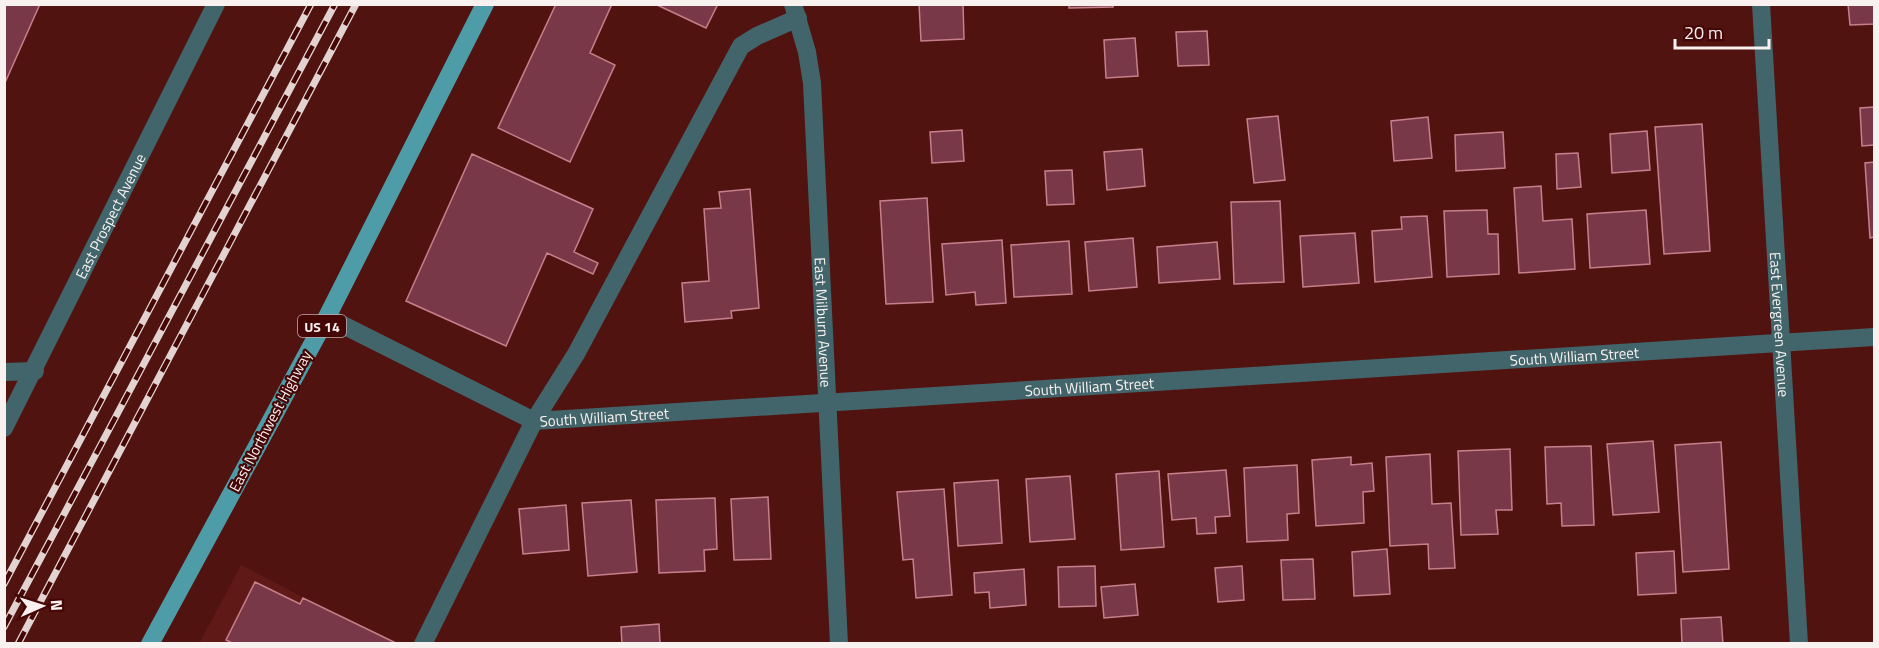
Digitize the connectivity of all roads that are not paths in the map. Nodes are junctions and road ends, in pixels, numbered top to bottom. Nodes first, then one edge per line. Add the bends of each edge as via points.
1 (216, 4) edge
2 (485, 4) edge
3 (1761, 4) edge
4 (796, 11) edge
5 (327, 317) junction
6 (1875, 337) edge
7 (1783, 342) junction
8 (35, 371) junction
9 (4, 372) edge
10 (826, 404) junction
11 (534, 421) junction
12 (4, 428) edge
13 (150, 644) edge
14 (423, 644) edge
15 (839, 644) edge
16 (1799, 644) edge

1 - 8 street, East Prospect Avenue
2 - 5 main road, East Northwest Highway / US 14
3 - 7 street, East Evergreen Avenue
4 - 10 street, East Milburn Avenue via 812,83
4 - 11 street via 741,46 572,362
5 - 11 street, South William Street
5 - 13 main road, East Northwest Highway / US 14
6 - 7 street, South William Street
7 - 10 street, South William Street
7 - 16 street, East Evergreen Avenue
8 - 9 street
8 - 12 street, East Prospect Avenue
10 - 11 street, South William Street
10 - 15 street, East Milburn Avenue
11 - 14 street

